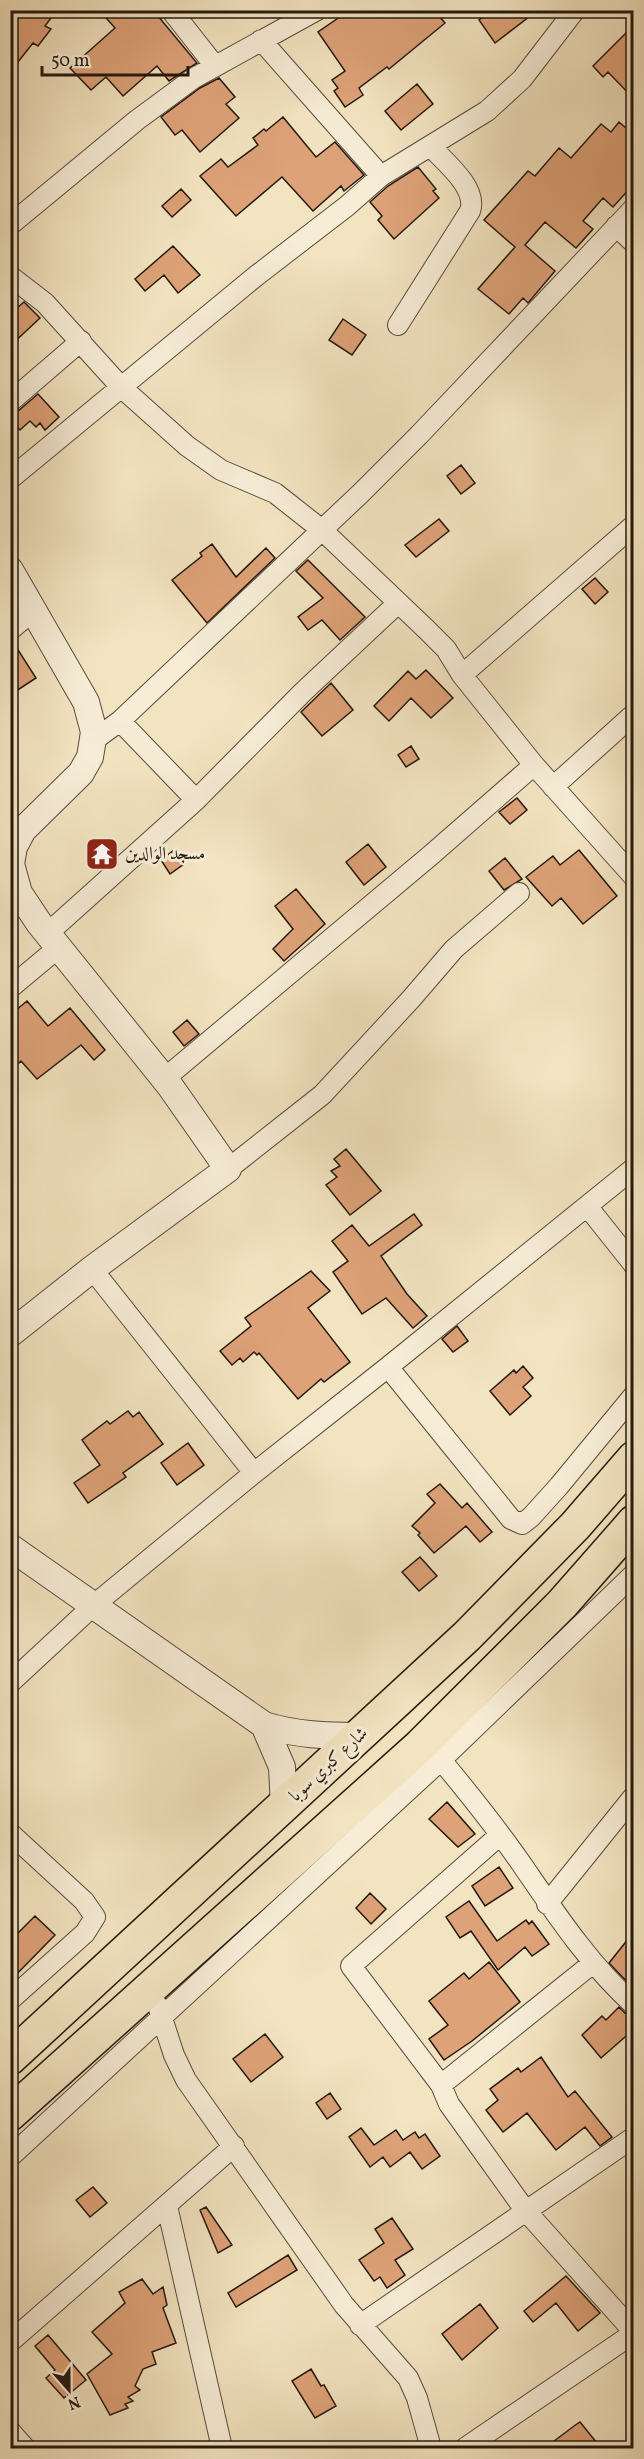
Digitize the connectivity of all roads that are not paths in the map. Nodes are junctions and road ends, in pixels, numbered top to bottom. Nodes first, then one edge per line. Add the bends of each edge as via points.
1 (171, 10) edge
2 (317, 10) edge
3 (565, 15) edge
4 (261, 40) junction
5 (215, 66) junction
6 (430, 146) junction
7 (381, 176) junction
8 (633, 208) edge
9 (10, 225) edge
10 (616, 226) junction
11 (633, 243) edge
12 (10, 276) edge
13 (398, 325) dead end
14 (81, 341) junction
15 (121, 387) junction
16 (10, 402) edge
17 (10, 479) edge
18 (633, 525) edge
19 (322, 530) junction
20 (10, 570) edge
21 (398, 603) junction
22 (34, 610) junction
23 (10, 630) edge
24 (462, 675) junction
25 (633, 714) edge
26 (120, 721) junction
27 (94, 740) junction
28 (534, 765) junction
29 (553, 787) junction
30 (196, 800) junction
31 (630, 866) edge
32 (15, 889) edge
33 (519, 893) dead end
34 (53, 940) junction
35 (10, 988) edge
36 (164, 1079) junction
37 (228, 1168) junction
38 (633, 1168) edge
39 (586, 1206) junction
40 (633, 1265) edge
41 (92, 1269) junction
42 (10, 1334) edge
43 (387, 1368) junction
44 (633, 1395) edge
45 (633, 1458) edge
46 (254, 1473) junction
47 (633, 1522) edge
48 (10, 1547) edge
49 (633, 1574) edge
50 (94, 1605) junction
51 (10, 1683) edge
52 (264, 1725) junction
53 (360, 1736) junction
54 (441, 1760) junction
55 (633, 1796) edge
56 (284, 1807) junction
57 (10, 1833) edge
58 (500, 1835) junction
59 (547, 1904) junction
60 (593, 1963) junction
61 (10, 2000) edge
62 (157, 2002) junction
63 (633, 2005) edge
64 (10, 2058) edge
65 (441, 2085) junction
66 (10, 2114) edge
67 (633, 2137) edge
68 (234, 2146) junction
69 (10, 2157) edge
70 (166, 2206) junction
71 (525, 2210) junction
72 (360, 2325) junction
73 (633, 2332) edge
74 (10, 2342) edge
75 (10, 2431) edge
76 (25, 2448) edge
77 (222, 2448) edge
78 (431, 2448) edge
79 (465, 2448) edge

1 - 5 street
2 - 4 street
3 - 6 street via 522,79 487,111
4 - 5 street
4 - 7 street
5 - 9 street via 137,120
6 - 7 street
6 - 13 street via 469,189 473,201
7 - 15 street
8 - 10 street
10 - 11 street
10 - 19 street via 419,435
12 - 14 street via 45,303
14 - 15 street
14 - 16 street
15 - 17 street
15 - 19 street via 213,465 275,493
18 - 24 street
19 - 21 street
19 - 26 street
20 - 22 street
21 - 24 street via 446,649
21 - 30 street
22 - 23 street
22 - 27 street via 86,702
24 - 28 street
25 - 29 street
26 - 27 street
26 - 30 street
27 - 32 street via 81,773 23,830 11,864
28 - 29 street
28 - 36 street
29 - 31 street
30 - 34 street
32 - 34 street
33 - 37 street via 454,949 322,1095
34 - 35 street
34 - 36 street
36 - 37 street
37 - 41 street
38 - 39 street
39 - 40 street
39 - 43 street
41 - 42 street
41 - 46 street
43 - 44 street via 512,1519 522,1524 559,1486
43 - 46 street
45 - 53 highway, شارع كبري سوبا via 545,1557
46 - 50 street
47 - 62 highway via 562,1604
48 - 50 street
49 - 54 street
50 - 51 street
50 - 52 street
52 - 53 street via 299,1734
52 - 56 street via 282,1767
53 - 56 highway, شارع كبري سوبا
54 - 58 street
54 - 62 street
55 - 59 street
56 - 64 highway, شارع كبري سوبا
57 - 61 street via 84,1901 94,1917 85,1933
58 - 59 street
58 - 65 street via 351,1966
59 - 60 street
60 - 63 street
60 - 65 street
62 - 66 highway
62 - 68 street via 186,2080
62 - 69 street
65 - 71 street via 449,2104
67 - 71 street
68 - 70 street
68 - 72 street
70 - 74 street
70 - 77 street
71 - 72 street
71 - 73 street
72 - 78 street via 408,2378
73 - 79 street
75 - 76 street

